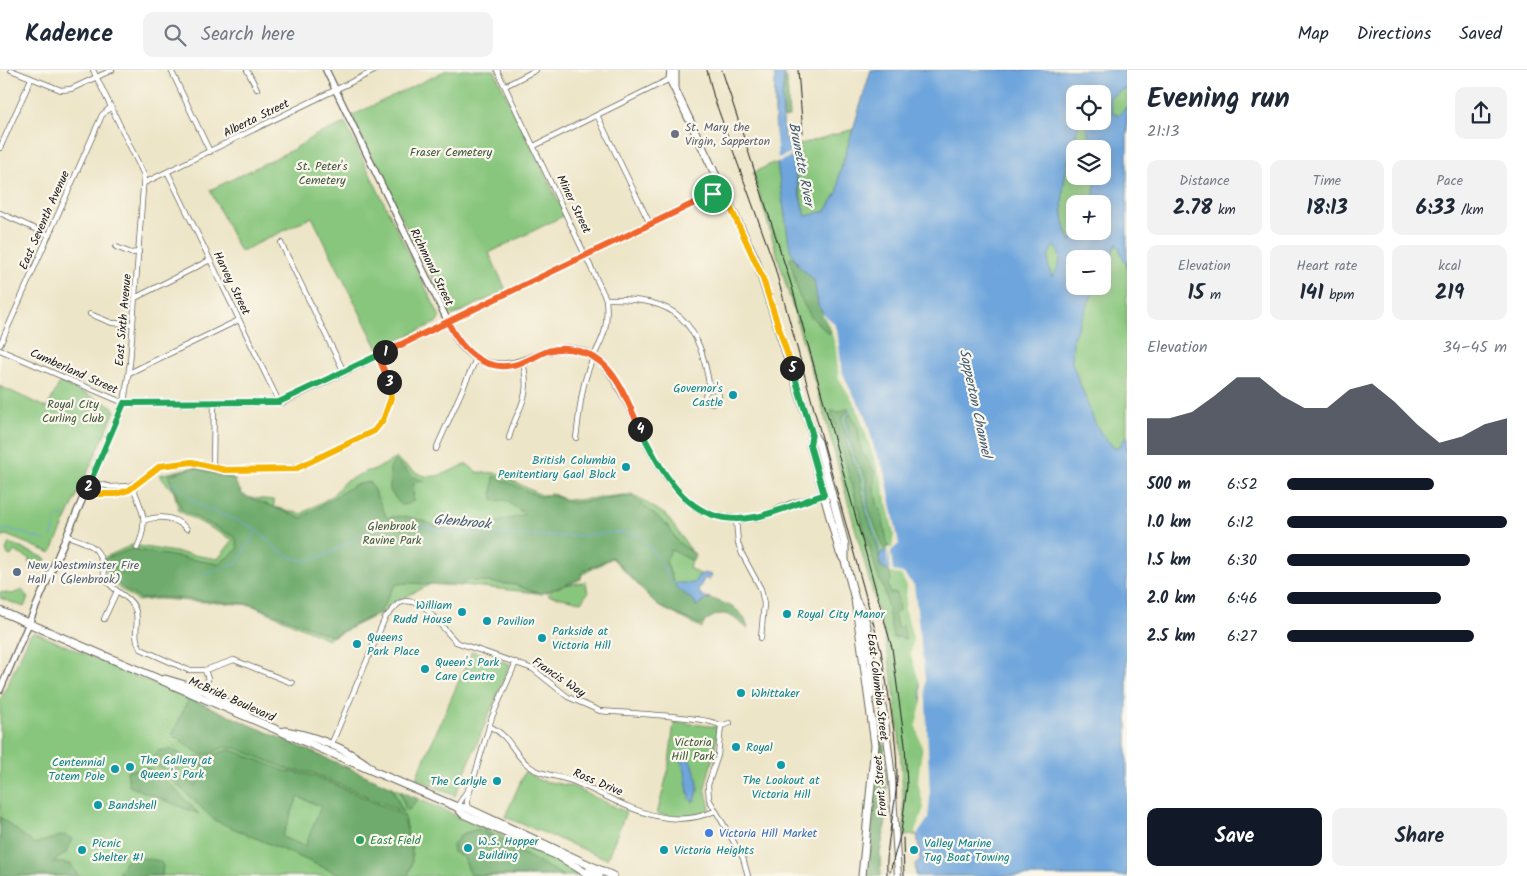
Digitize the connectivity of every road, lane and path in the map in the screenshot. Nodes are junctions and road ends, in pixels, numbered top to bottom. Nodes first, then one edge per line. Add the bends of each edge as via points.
1 (11, 70) edge
2 (93, 70) edge
3 (112, 70) edge
4 (171, 70) edge
5 (247, 70) edge
6 (326, 70) edge
7 (376, 70) edge
8 (497, 70) edge
9 (536, 70) edge
10 (665, 70) edge
11 (671, 70) edge
12 (675, 70) edge
13 (96, 78) junction
14 (31, 79) junction
15 (670, 79) junction
16 (505, 86) junction
17 (257, 90) dead end
18 (335, 90) junction
19 (675, 91) junction
20 (111, 107) junction
21 (597, 115) junction
22 (2, 137) edge
23 (534, 146) junction
24 (0, 148) edge
25 (210, 152) junction
26 (168, 172) junction
27 (144, 184) junction
28 (722, 189) junction
29 (0, 212) edge
30 (650, 224) junction
31 (49, 235) junction
32 (281, 243) dead end
33 (116, 247) dead end
34 (139, 252) junction
35 (587, 254) junction
36 (210, 260) junction
37 (135, 298) junction
38 (606, 299) junction
39 (90, 314) dead end
40 (239, 320) junction
41 (448, 322) junction
42 (132, 324) junction
43 (0, 346) edge
44 (0, 350) edge
45 (378, 356) junction
46 (594, 358) junction
47 (476, 359) junction
48 (523, 362) junction
49 (344, 372) junction
50 (129, 373) junction
51 (710, 389) dead end
52 (279, 402) junction
53 (124, 403) junction
54 (214, 403) junction
55 (509, 438) dead end
56 (576, 438) dead end
57 (436, 449) dead end
58 (214, 466) junction
59 (91, 482) junction
60 (132, 485) junction
61 (88, 489) junction
62 (828, 494) junction
63 (736, 519) junction
64 (145, 520) junction
65 (187, 529) dead end
66 (67, 536) junction
67 (137, 548) dead end
68 (117, 591) junction
69 (855, 599) junction
70 (856, 609) junction
71 (0, 611) edge
72 (104, 619) dead end
73 (30, 624) junction
74 (761, 638) dead end
75 (869, 642) junction
76 (871, 661) junction
77 (516, 662) junction
78 (205, 670) junction
79 (150, 676) junction
80 (878, 678) junction
81 (292, 683) dead end
82 (0, 690) edge
83 (205, 691) junction
84 (872, 710) junction
85 (730, 723) dead end
86 (262, 724) junction
87 (489, 726) junction
88 (721, 726) junction
89 (275, 730) junction
90 (331, 745) junction
91 (377, 772) junction
92 (473, 780) junction
93 (457, 807) junction
94 (467, 808) junction
95 (715, 811) junction
96 (577, 859) junction
97 (591, 876) edge
98 (599, 876) edge
99 (613, 876) edge
100 (748, 876) edge
101 (862, 876) edge
102 (898, 876) edge

1 - 14 street
2 - 13 street, East Sixth Avenue
3 - 13 street
4 - 25 street
5 - 17 street
6 - 18 street, Richmond Street
7 - 18 street, Alberta Street
8 - 16 street, Miner Street
9 - 16 street
10 - 15 street, East Columbia Street
11 - 15 main road
12 - 19 main road
13 - 14 street via 64,90 56,90
13 - 20 street, East Sixth Avenue
14 - 22 street
15 - 19 main road, East Columbia Street
15 - 21 street
16 - 23 street, Miner Street
18 - 25 street, Alberta Street
18 - 41 street, Richmond Street
19 - 28 main road, East Columbia Street
20 - 27 street, East Sixth Avenue via 144,175
20 - 31 street, East Seventh Avenue via 102,115
21 - 23 street
21 - 30 street
22 - 24 street
23 - 35 street, Miner Street
25 - 26 street, Alberta Street
26 - 27 street, Alberta Street
26 - 36 street, Harvey Street
27 - 34 street, East Sixth Avenue
28 - 30 street, Cumberland Street
28 - 62 main road, East Columbia Street via 762,276 812,433 818,442
29 - 31 street
30 - 35 street, Cumberland Street
31 - 43 street, East Seventh Avenue
32 - 49 street
33 - 34 street via 131,253
34 - 37 street, East Sixth Avenue
35 - 38 street, Miner Street
35 - 41 street, Cumberland Street
36 - 37 street
36 - 40 street, Harvey Street
37 - 42 street, East Sixth Avenue
38 - 46 street, Miner Street via 606,331
38 - 51 street via 648,301 683,319 701,346
39 - 42 street via 112,324
40 - 50 street
40 - 52 street, Harvey Street
41 - 45 street, Cumberland Street
41 - 47 street, Richmond Street via 458,343
42 - 50 street, East Sixth Avenue
44 - 53 street, Cumberland Street
45 - 49 street, Cumberland Street
45 - 58 street via 392,392 383,420 374,431 295,469 225,470
46 - 48 street, Richmond Street via 584,352 562,349 547,351
46 - 56 street, Miner Street via 585,380
46 - 63 street, Richmond Street via 614,376 672,486 701,510
47 - 48 street, Richmond Street via 498,366
47 - 57 street
48 - 55 street via 526,390 523,406
49 - 52 street, Cumberland Street
50 - 53 street, East Sixth Avenue
52 - 54 street, Cumberland Street
53 - 54 street, Cumberland Street
53 - 59 street, East Sixth Avenue
54 - 58 street
58 - 60 street via 196,462 164,465
59 - 60 street via 111,487
59 - 61 street, East Sixth Avenue
60 - 61 street via 126,491 111,495
60 - 64 street
61 - 66 street, East Sixth Avenue
62 - 63 street, Richmond Street via 766,515
62 - 69 main road, East Columbia Street via 846,551
63 - 74 street via 742,554 753,571 762,596 764,618
64 - 65 street via 167,517
64 - 67 street
66 - 68 street via 94,548 101,558 106,580
66 - 73 street, East Sixth Avenue
68 - 72 street
68 - 78 street via 129,598 133,605 135,635 141,649 188,670
69 - 70 main road, East Columbia Street
69 - 75 main road via 861,608
70 - 76 main road, Front Street
70 - 84 main road, East Columbia Street
71 - 73 main road, McBride Boulevard
73 - 79 main road, McBride Boulevard
73 - 82 street, East Sixth Avenue
75 - 76 main road
75 - 80 main road
76 - 80 main road, Front Street
76 - 84 main road
77 - 87 street
77 - 88 street, Francis Way via 547,678 576,701 600,711 718,722
77 - 90 street, Francis Way via 466,646 450,637 421,603 399,603 385,618
78 - 81 street via 234,660
78 - 83 street via 208,679
79 - 83 main road
79 - 86 main road, McBride Boulevard
80 - 102 main road, Front Street via 892,778
83 - 86 main road
84 - 101 main road, East Columbia Street via 874,744
85 - 88 street
86 - 89 main road, McBride Boulevard
87 - 92 street
87 - 95 street, Ross Drive via 504,734 523,761 538,772 570,780 656,817 686,820
88 - 95 street via 718,755 708,785 709,799
89 - 90 main road via 297,733
89 - 91 main road, McBride Boulevard
90 - 91 main road via 358,757
91 - 93 main road, McBride Boulevard
92 - 93 street
92 - 94 street
93 - 94 main road, McBride Boulevard
93 - 97 main road, McBride Boulevard via 463,814
94 - 96 main road, McBride Boulevard
95 - 100 street via 739,850
96 - 98 main road
96 - 99 main road, McBride Boulevard

